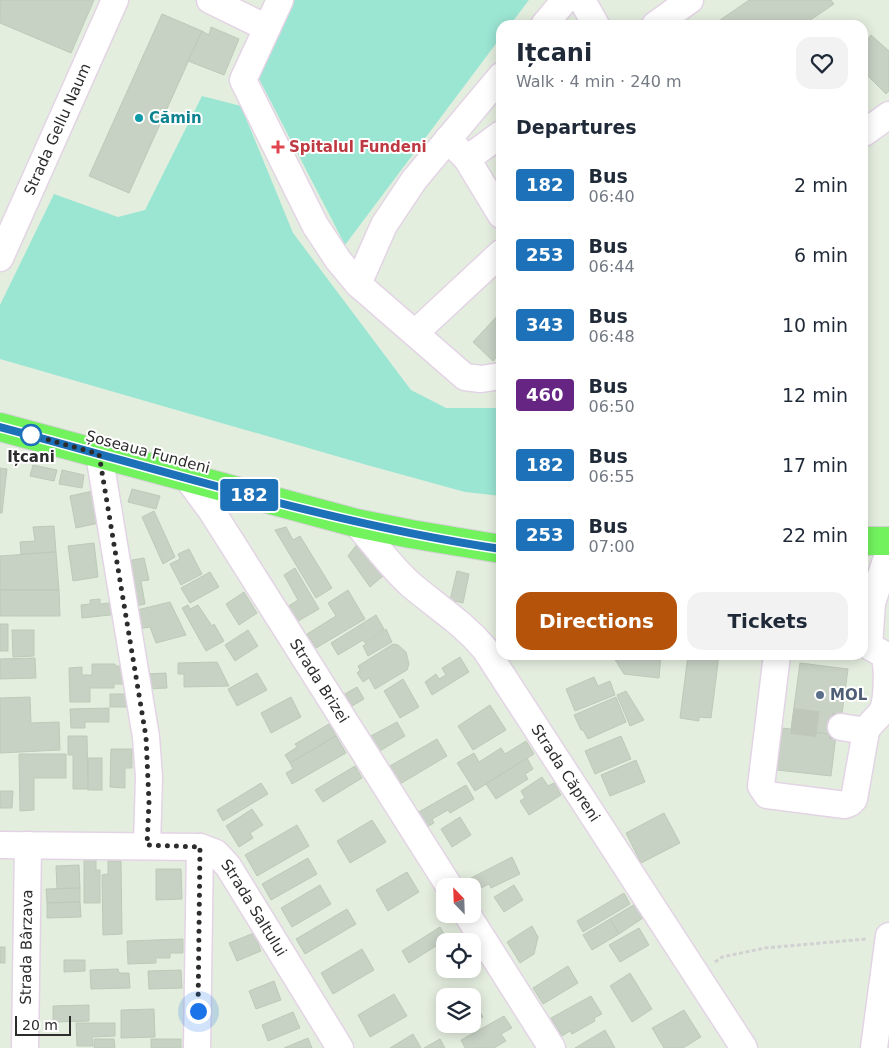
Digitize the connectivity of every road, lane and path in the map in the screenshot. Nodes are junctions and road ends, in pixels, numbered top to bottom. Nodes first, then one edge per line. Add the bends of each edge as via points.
1 (115, 0) edge
2 (210, 0) edge
3 (280, 0) edge
4 (565, 0) edge
5 (582, 0) edge
6 (690, 0) edge
7 (548, 20) edge
8 (593, 20) edge
9 (662, 20) edge
10 (267, 28) junction
11 (496, 82) edge
12 (889, 115) edge
13 (868, 130) edge
14 (496, 138) edge
15 (448, 140) junction
16 (467, 159) junction
17 (496, 207) edge
18 (0, 258) edge
19 (496, 258) edge
20 (358, 284) junction
21 (414, 333) junction
22 (496, 377) edge
23 (0, 411) edge
24 (0, 427) edge
25 (99, 454) junction
26 (188, 479) junction
27 (356, 523) junction
28 (496, 533) edge
29 (868, 544) edge
30 (496, 548) edge
31 (882, 553) edge
32 (868, 602) edge
33 (868, 647) edge
34 (777, 660) edge
35 (840, 727) tunnel mouth
36 (866, 731) junction
37 (0, 845) edge
38 (147, 845) junction
39 (28, 846) junction
40 (200, 847) junction
41 (444, 878) edge
42 (473, 923) edge
43 (889, 936) edge
44 (696, 974) junction
45 (25, 1048) edge
46 (197, 1048) edge
47 (340, 1048) edge
48 (552, 1048) edge
49 (744, 1048) edge
50 (874, 1048) edge

1 - 18 street, Strada Gellu Naum
2 - 10 street
3 - 10 street
4 - 7 street
5 - 8 street
6 - 9 street
10 - 20 street via 243,80 315,225
11 - 15 street
12 - 13 street
14 - 16 street
15 - 16 street
15 - 20 street via 414,180 384,225
16 - 17 street
19 - 21 street
20 - 21 street
21 - 22 street via 465,378
23 - 28 main road, Șoseaua Fundeni via 360,508
24 - 25 main road, Șoseaua Fundeni
25 - 26 main road, Șoseaua Fundeni
25 - 38 street via 146,737
26 - 27 main road, Șoseaua Fundeni
26 - 41 street, Strada Brizei
27 - 30 main road, Șoseaua Fundeni
27 - 44 street, Strada Căpreni via 409,582 456,619 486,650
29 - 31 main road
31 - 32 street
33 - 36 street via 884,655 888,669 884,706
34 - 36 street via 781,719 761,786 767,795 850,803 854,799
35 - 36 street
37 - 39 street, Strada Saltului
38 - 39 street, Strada Saltului
38 - 40 street, Strada Saltului
39 - 45 street, Strada Bârzava
40 - 46 street
40 - 47 street, Strada Saltului via 216,853 228,866
42 - 48 street
43 - 44 path via 765,948 722,957
43 - 50 street
44 - 49 street, Strada Căpreni

